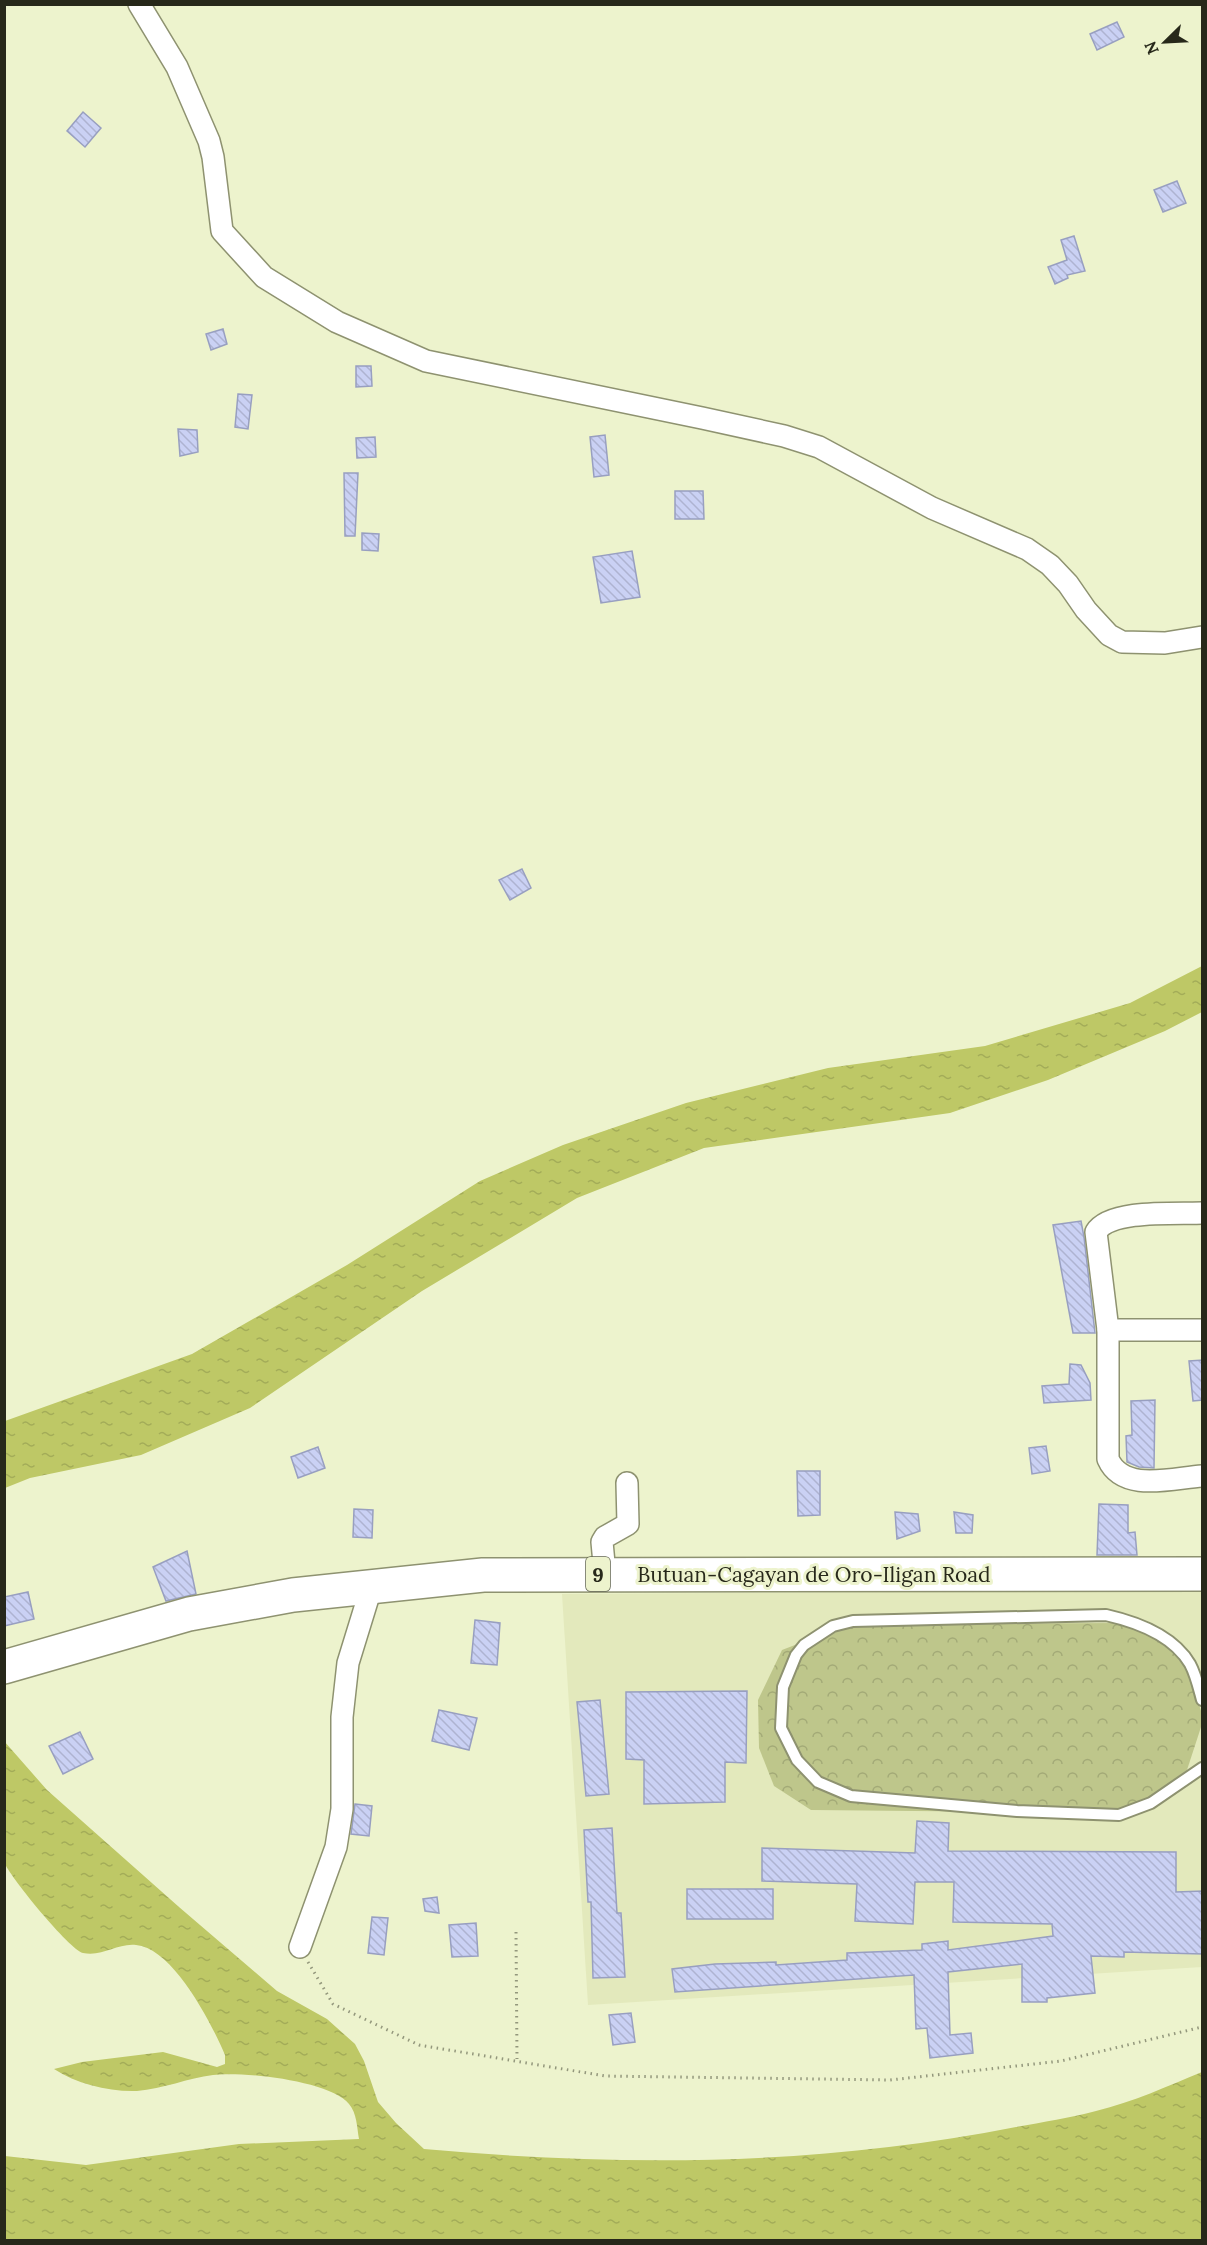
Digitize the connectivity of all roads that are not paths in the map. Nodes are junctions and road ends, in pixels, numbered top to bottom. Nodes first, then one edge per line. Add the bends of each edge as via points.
1 (139, 4) edge
2 (1203, 637) edge
3 (1203, 1213) edge
4 (1108, 1330) junction
5 (1203, 1330) edge
6 (1203, 1476) edge
7 (627, 1483) dead end
8 (604, 1574) junction
9 (1203, 1574) edge
10 (372, 1586) junction
11 (4, 1667) edge
12 (1203, 1700) edge
13 (1203, 1768) edge
14 (300, 1947) road end

1 - 2 street via 177,67 209,141 222,231 264,277 337,322 426,361 712,420 819,447 932,508 1027,549 1050,565 1109,635 1122,642 1165,643
3 - 4 street via 1127,1216 1100,1226 1096,1232
4 - 5 street
4 - 6 street via 1108,1459 1112,1469 1137,1481
7 - 8 street via 628,1524 602,1542
8 - 9 highway, Butuan-Cagayan de Oro-Iligan Road / 9
8 - 10 highway, Butuan-Cagayan de Oro-Iligan Road / 9 via 483,1575
10 - 11 highway, Butuan-Cagayan de Oro-Iligan Road / 9 via 293,1595 189,1614
10 - 14 street via 348,1663 342,1717 342,1809 336,1846
12 - 13 lane via 1190,1664 1165,1639 1138,1623 1106,1615 853,1621 816,1635 796,1655 783,1688 781,1728 796,1760 818,1782 851,1796 1017,1811 1119,1815 1151,1803

